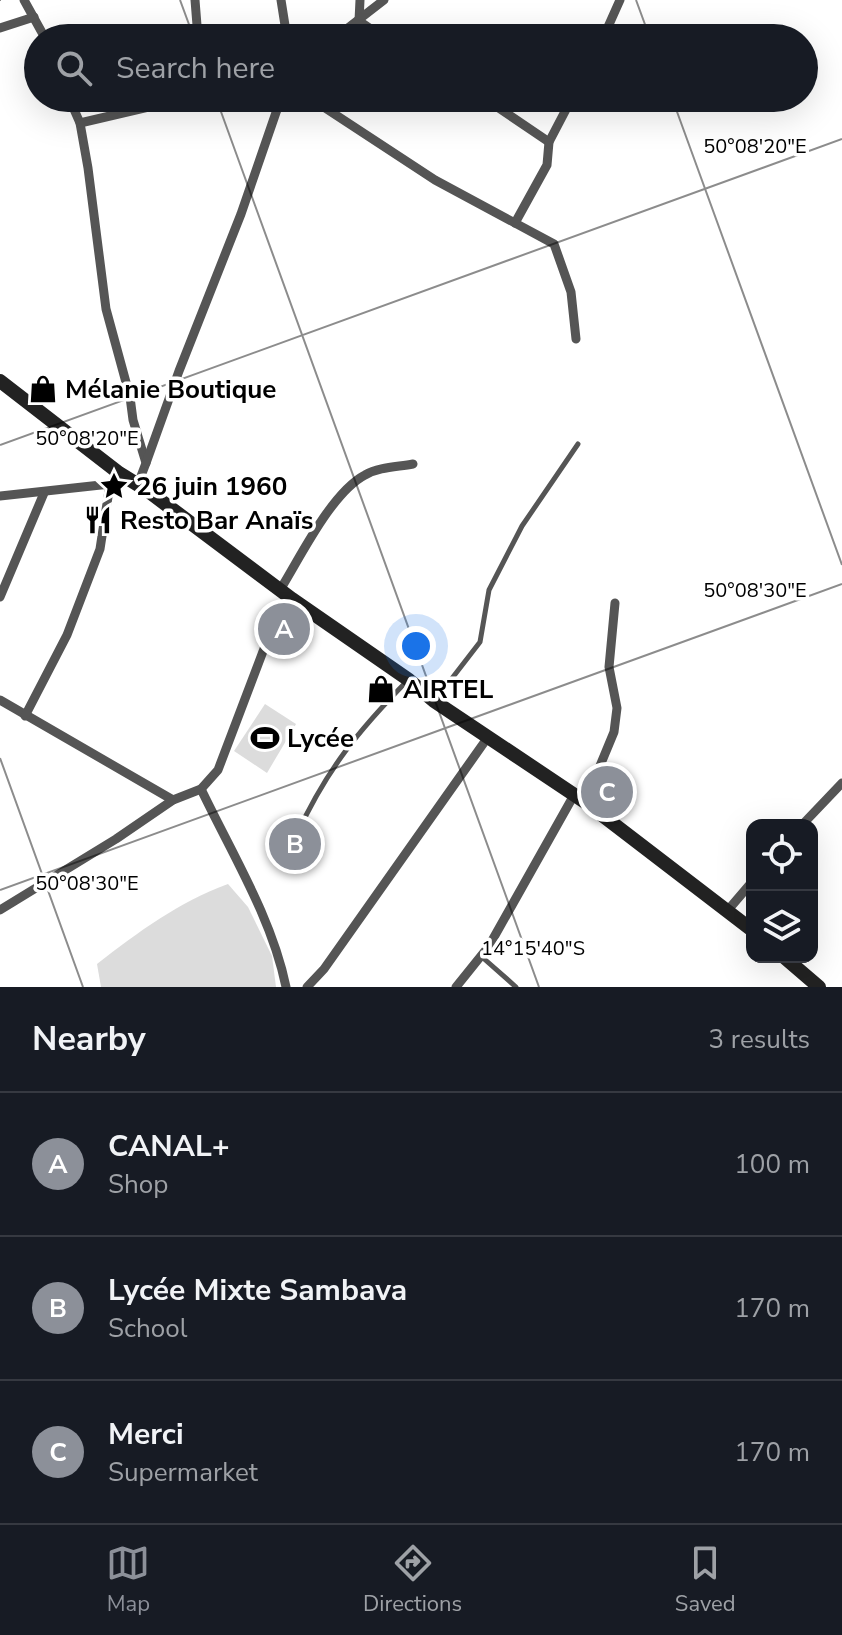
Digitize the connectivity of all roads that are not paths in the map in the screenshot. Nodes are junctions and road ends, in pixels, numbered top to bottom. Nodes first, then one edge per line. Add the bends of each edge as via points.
1 (24, 0) edge
2 (195, 0) edge
3 (281, 0) edge
4 (360, 0) edge
5 (384, 0) edge
6 (620, 0) edge
7 (34, 17) junction
8 (359, 21) junction
9 (38, 24) edge
10 (197, 24) edge
11 (285, 24) edge
12 (355, 24) edge
13 (363, 24) edge
14 (609, 24) edge
15 (0, 28) edge
16 (75, 112) edge
17 (127, 112) edge
18 (276, 112) edge
19 (331, 112) edge
20 (505, 112) edge
21 (565, 112) edge
22 (80, 123) junction
23 (549, 142) junction
24 (515, 223) junction
25 (576, 339) dead end
26 (0, 381) edge
27 (578, 444) dead end
28 (146, 463) junction
29 (413, 464) dead end
30 (114, 478) junction
31 (138, 484) junction
32 (44, 493) junction
33 (0, 496) edge
34 (286, 595) junction
35 (0, 597) edge
36 (615, 603) dead end
37 (409, 680) junction
38 (0, 700) edge
39 (434, 701) junction
40 (25, 716) junction
41 (488, 737) junction
42 (842, 783) edge
43 (201, 789) junction
44 (580, 798) junction
45 (173, 800) junction
46 (808, 819) edge
47 (297, 834) dead end
48 (746, 889) edge
49 (0, 910) edge
50 (728, 910) junction
51 (746, 925) edge
52 (481, 956) junction
53 (791, 963) edge
54 (286, 987) edge
55 (307, 987) edge
56 (456, 987) edge
57 (516, 987) edge
58 (819, 987) edge

1 - 7 street
2 - 10 street
3 - 11 street
4 - 8 street
5 - 8 street
6 - 14 street
7 - 9 street
7 - 15 street
8 - 12 street
8 - 13 street
16 - 22 street
17 - 22 street
18 - 28 street
19 - 24 street via 435,180
20 - 23 street
21 - 23 street
22 - 28 street via 106,309
23 - 24 street via 547,165
24 - 25 street via 554,244 571,292
26 - 30 main road
27 - 39 lane via 522,526 489,590 480,642
28 - 31 street
29 - 34 street via 375,470 345,490
30 - 31 main road
30 - 32 street
30 - 40 street via 100,549 67,635
31 - 34 main road
32 - 33 street
32 - 35 street
34 - 37 main road
34 - 43 street via 218,770
36 - 44 street via 609,667 617,708 614,732
37 - 39 main road
37 - 47 lane via 347,746 315,794
38 - 40 street
39 - 41 main road
40 - 45 street
41 - 44 main road
41 - 55 street
42 - 46 street
43 - 45 street
43 - 54 street via 264,919
44 - 50 main road
44 - 52 street
45 - 49 street
48 - 50 street
50 - 51 main road
52 - 56 street
52 - 57 lane
53 - 58 main road

